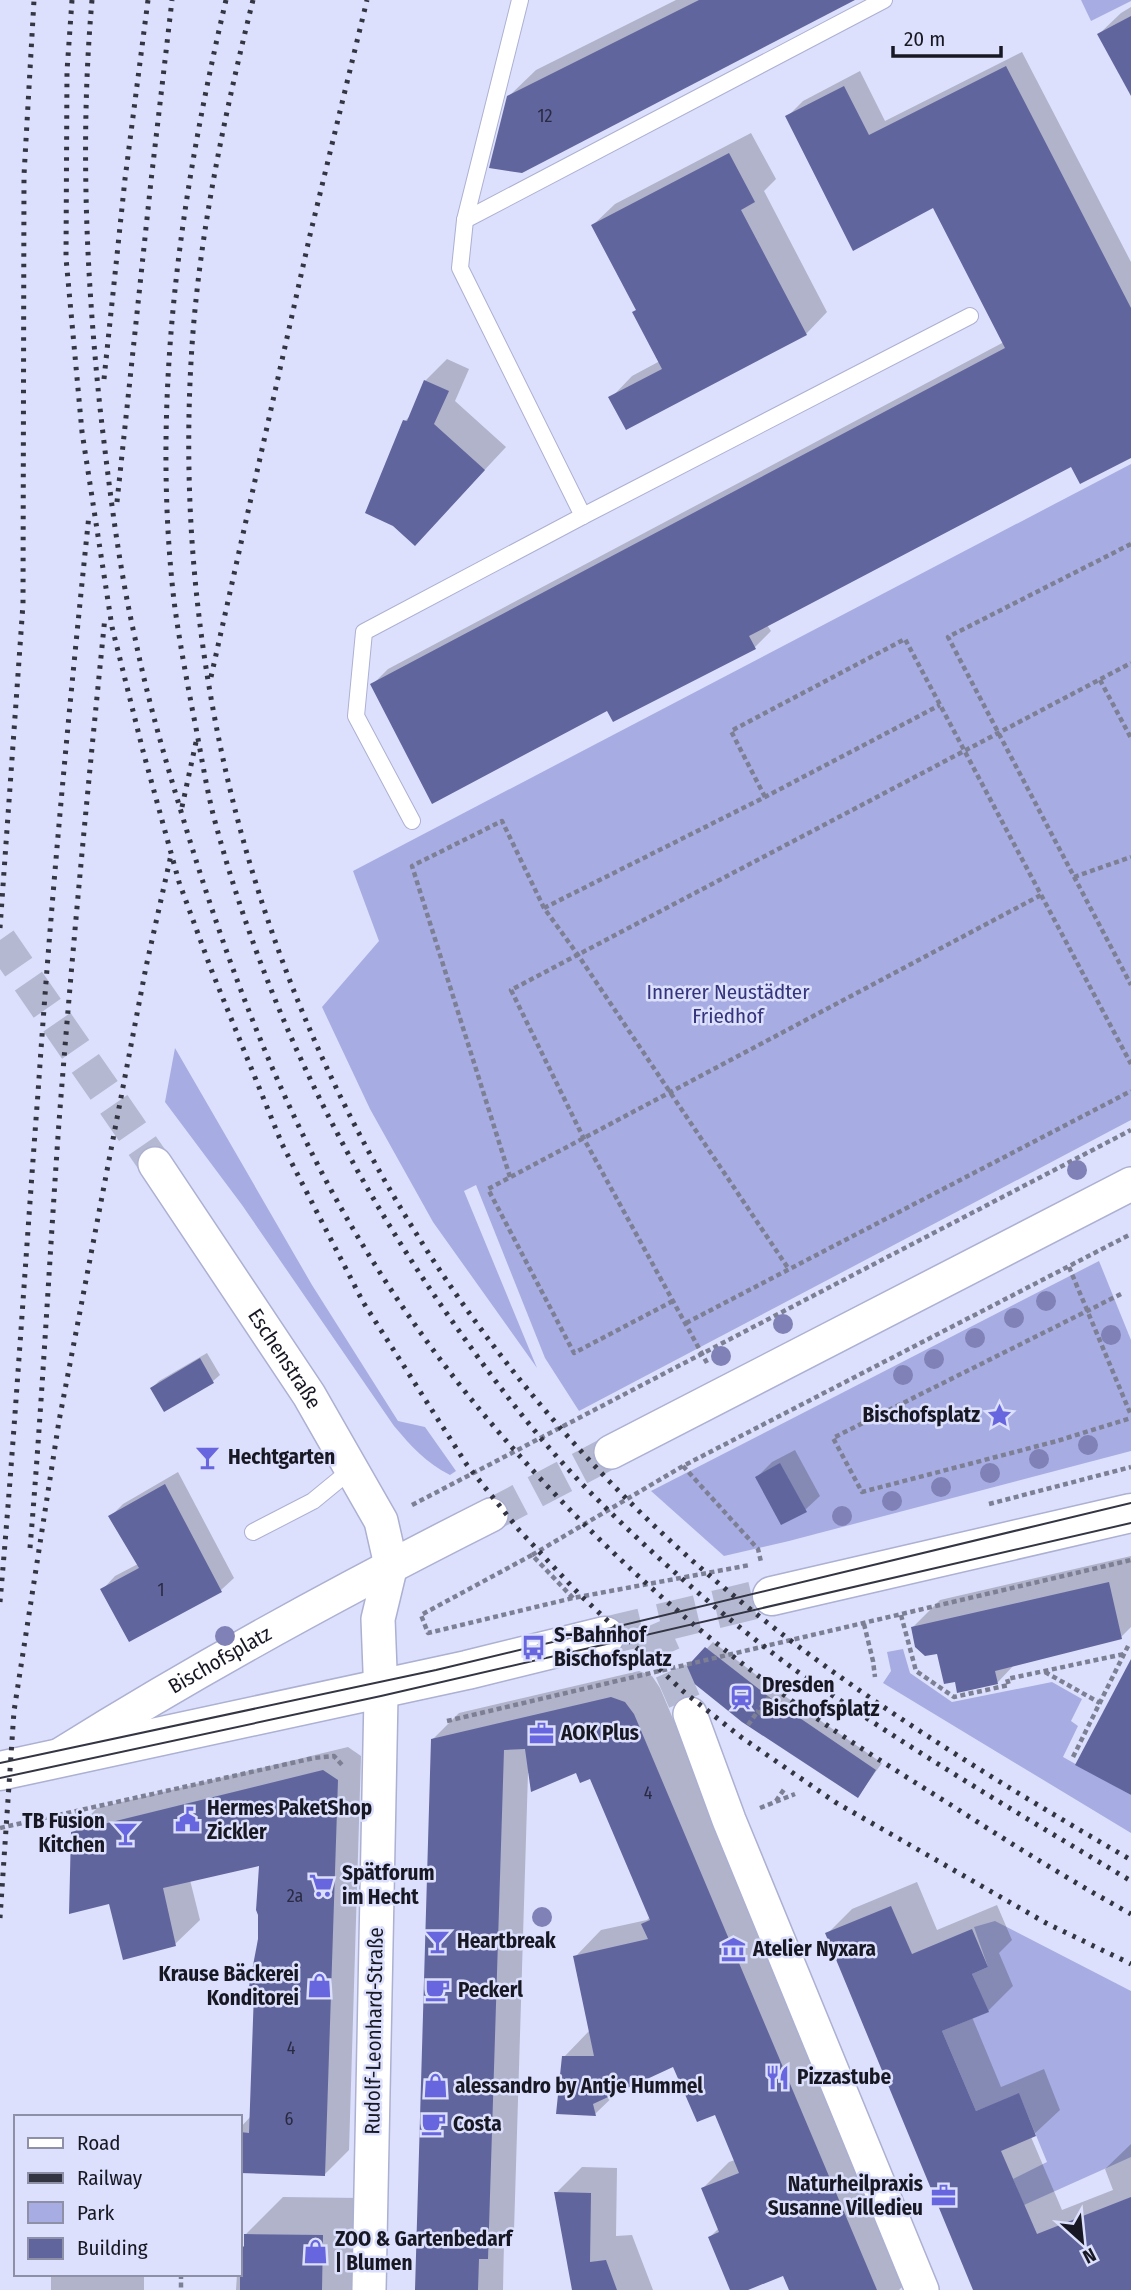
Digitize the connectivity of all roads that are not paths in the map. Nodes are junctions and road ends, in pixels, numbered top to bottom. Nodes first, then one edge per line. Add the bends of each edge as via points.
1 (520, 0) edge
2 (884, 0) edge
3 (465, 220) junction
4 (970, 316) dead end
5 (583, 516) junction
6 (412, 821) dead end
7 (155, 1164) tunnel mouth
8 (1128, 1195) edge
9 (611, 1452) tunnel mouth
10 (352, 1469) junction
11 (1131, 1513) edge
12 (491, 1515) tunnel mouth
13 (253, 1532) dead end
14 (391, 1565) junction
15 (767, 1580) tunnel mouth
16 (604, 1636) tunnel mouth
17 (381, 1688) junction
18 (690, 1714) tunnel mouth
19 (51, 1760) junction
20 (0, 1771) edge
21 (369, 2290) edge
22 (922, 2290) edge

1 - 3 lane
2 - 3 lane
3 - 5 lane via 460,268
4 - 5 lane
5 - 6 lane via 364,632 356,716
7 - 10 street, Eschenstraße via 309,1395
8 - 9 street
10 - 13 lane via 313,1501
10 - 14 street, Eschenstraße via 381,1521
11 - 15 main road
12 - 14 street, Bischofsplatz
14 - 17 street via 377,1619
14 - 19 street, Bischofsplatz
16 - 17 main road, Bischofsplatz
17 - 19 main road, Bischofsplatz
17 - 21 street, Rudolf-Leonhard-Straße
18 - 22 street
19 - 20 main road, Bischofsplatz

